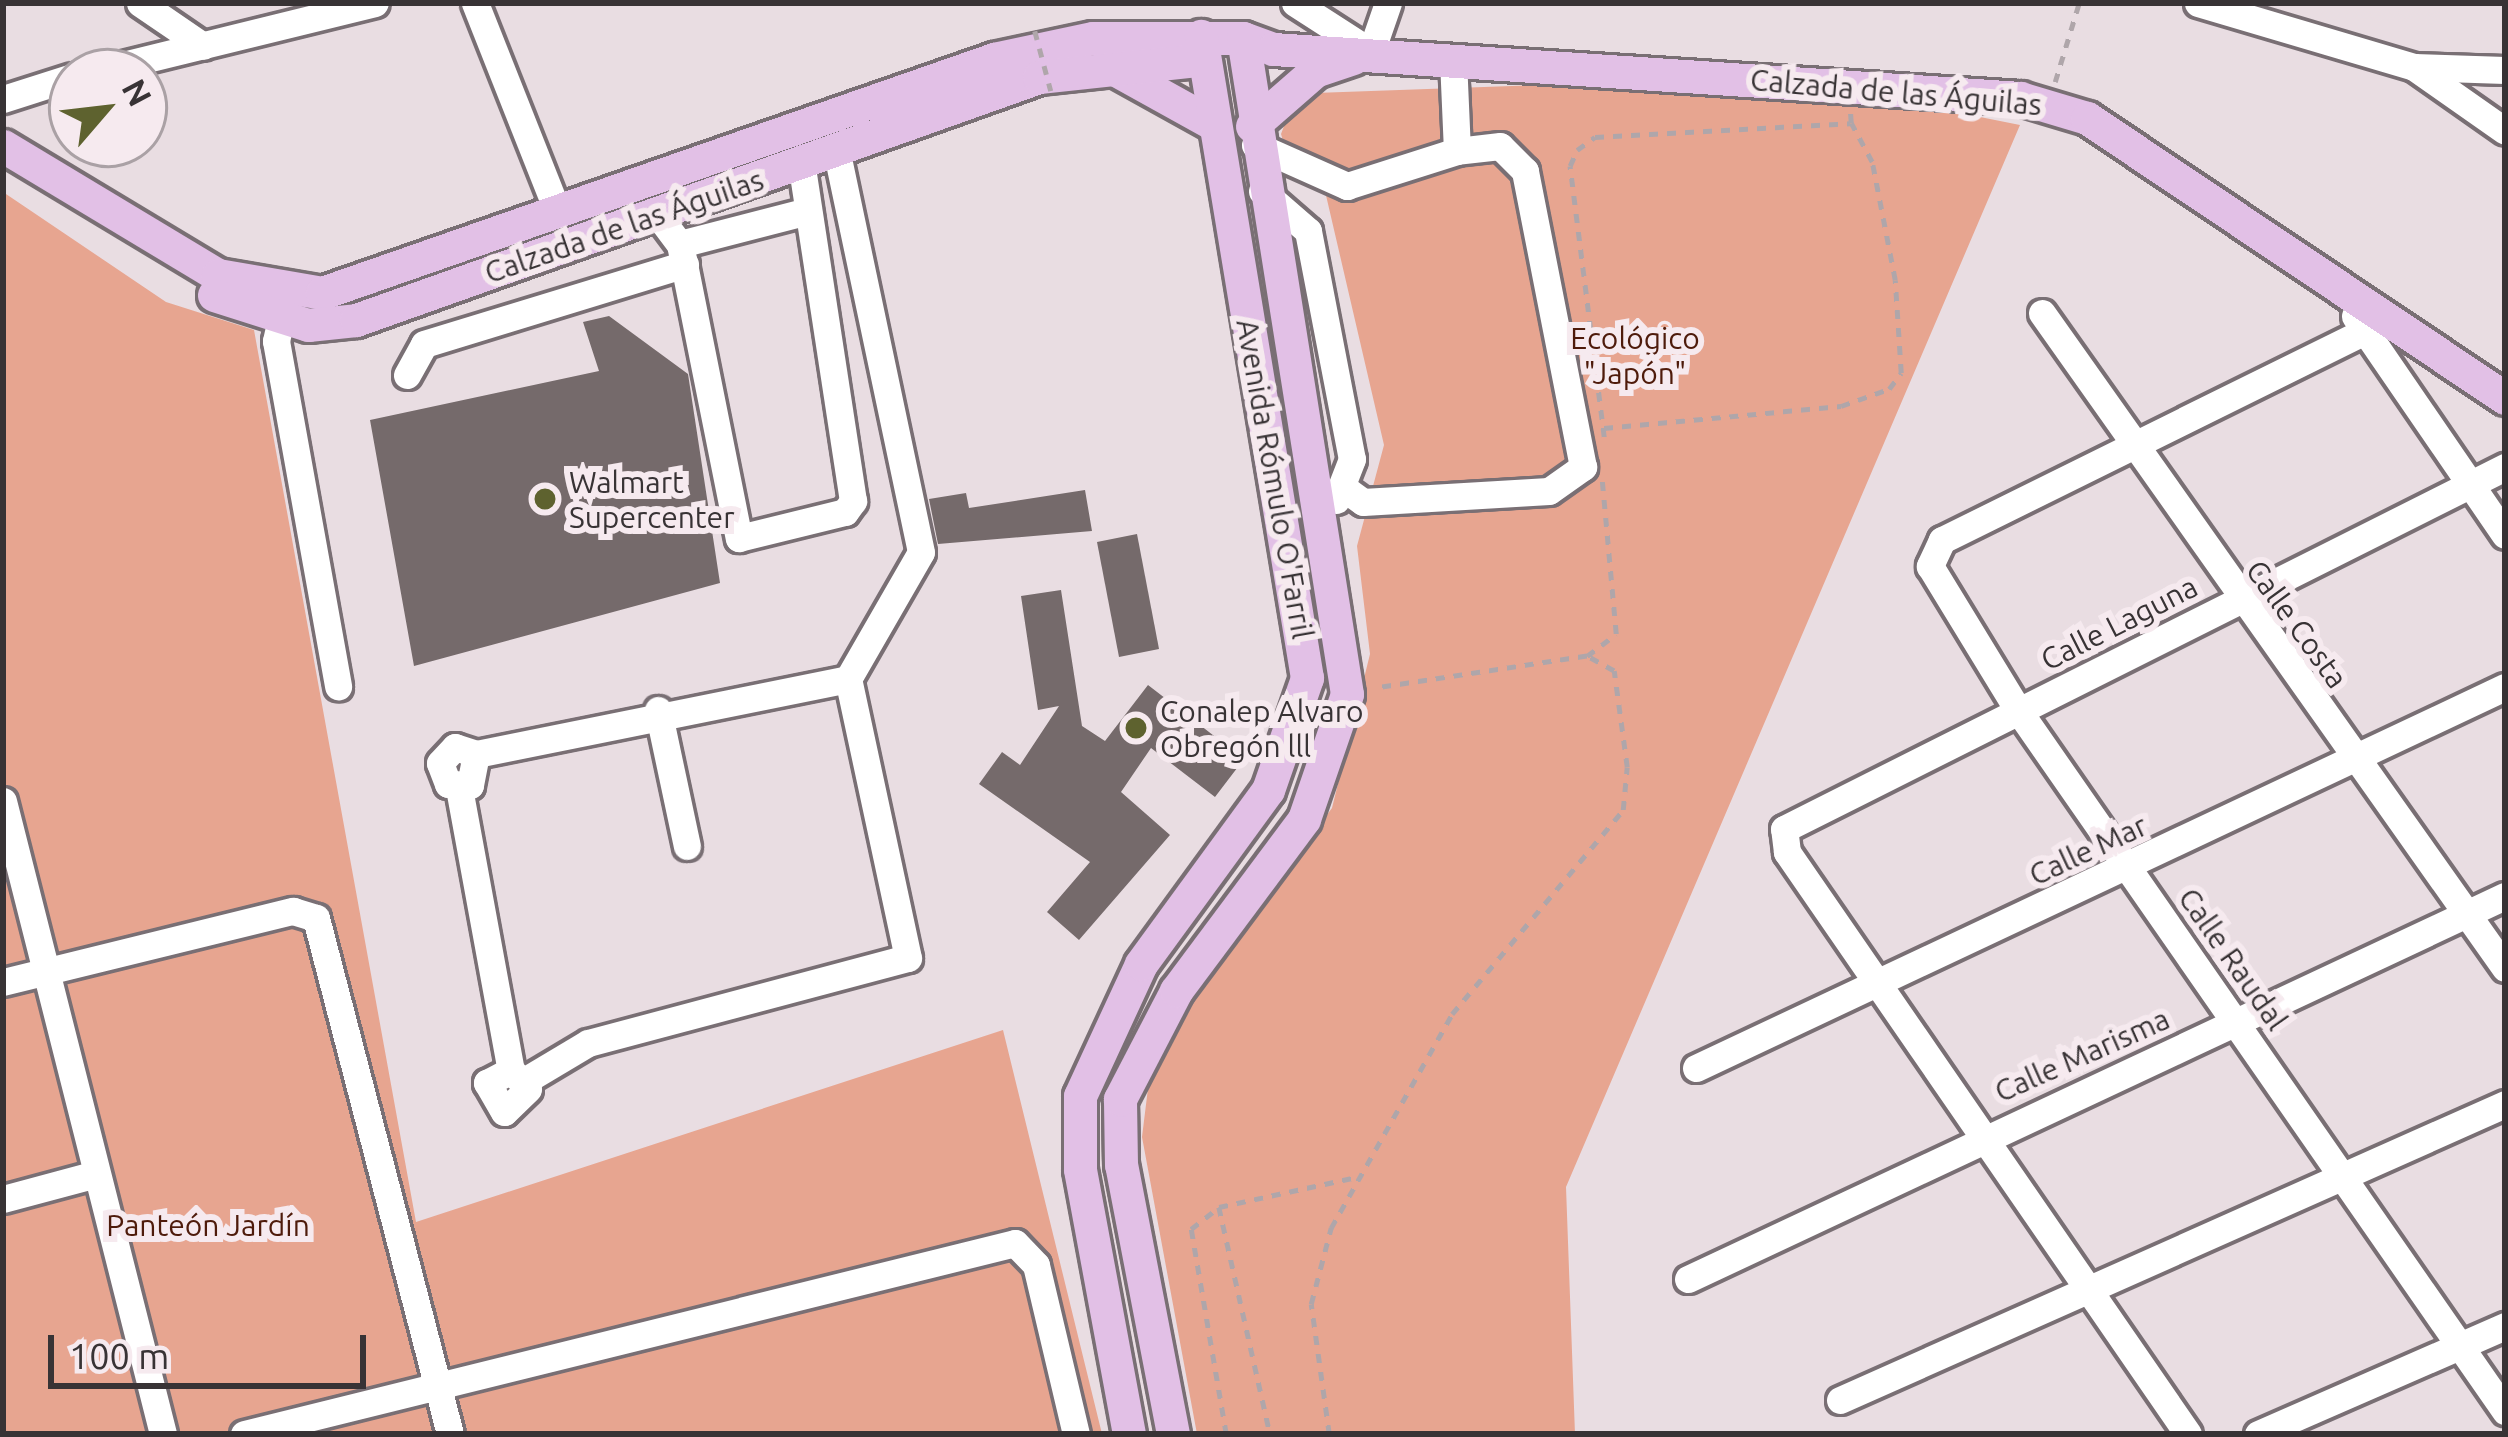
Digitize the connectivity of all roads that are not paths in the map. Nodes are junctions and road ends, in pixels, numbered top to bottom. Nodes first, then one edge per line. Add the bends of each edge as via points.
1 (140, 3) edge
2 (375, 3) edge
3 (475, 3) edge
4 (1295, 3) edge
5 (1388, 3) edge
6 (2198, 3) edge
7 (202, 46) junction
8 (1202, 48) junction
9 (1254, 49) junction
10 (1371, 52) junction
11 (168, 54) edge
12 (1454, 58) junction
13 (1101, 63) junction
14 (2414, 67) junction
15 (2505, 70) edge
16 (48, 85) edge
17 (3, 99) edge
18 (1212, 123) junction
19 (2505, 131) edge
20 (3, 146) edge
21 (836, 150) junction
22 (1457, 151) junction
23 (1257, 156) junction
24 (801, 163) junction
25 (3, 166) edge
26 (1220, 170) junction
27 (808, 212) junction
28 (558, 213) junction
29 (657, 214) junction
30 (682, 254) junction
31 (2339, 286) junction
32 (284, 306) junction
33 (2042, 313) dead end
34 (2363, 332) junction
35 (406, 375) dead end
36 (2505, 398) edge
37 (2134, 448) junction
38 (2505, 467) edge
39 (2470, 486) junction
40 (1345, 489) junction
41 (1322, 517) junction
42 (2505, 535) edge
43 (2238, 600) junction
44 (848, 680) junction
45 (338, 686) dead end
46 (2505, 687) edge
47 (658, 710) junction
48 (2018, 710) junction
49 (2356, 762) junction
50 (3, 801) edge
51 (687, 846) dead end
52 (2129, 867) junction
53 (2505, 896) edge
54 (2467, 915) junction
55 (2505, 968) edge
56 (47, 971) junction
57 (3, 982) edge
58 (1880, 984) junction
59 (2236, 1021) junction
60 (1696, 1068) dead end
61 (2505, 1104) edge
62 (1985, 1134) junction
63 (96, 1174) junction
64 (2341, 1175) junction
65 (3, 1199) edge
66 (1688, 1279) dead end
67 (2090, 1290) junction
68 (2505, 1326) edge
69 (2459, 1346) junction
70 (439, 1391) junction
71 (1840, 1400) dead end
72 (2505, 1411) edge
73 (164, 1434) edge
74 (244, 1434) edge
75 (450, 1434) edge
76 (1076, 1434) edge
77 (1130, 1434) edge
78 (1173, 1434) edge
79 (2188, 1434) edge
80 (2258, 1434) edge

1 - 7 street
2 - 7 street
3 - 28 street
4 - 10 street
5 - 10 street
6 - 14 street
7 - 11 street
8 - 9 main road, Calzada de las Águilas
8 - 13 main road, Calzada de las Águilas
8 - 18 main road, Avenida Rómulo O'Farril
8 - 28 main road, Calzada de las Águilas via 1093,38 994,59
9 - 10 main road, Calzada de las Águilas
9 - 23 main road, Avenida Rómulo O'Farril
10 - 12 main road, Calzada de las Águilas
10 - 23 main road via 1315,71
12 - 22 street
12 - 31 main road, Calzada de las Águilas via 2045,101 2087,118
13 - 18 main road
13 - 21 main road, Calzada de las Águilas
14 - 15 street
14 - 19 street
16 - 17 street
18 - 26 main road, Avenida Rómulo O'Farril
20 - 32 main road, Calzada de las Águilas
21 - 24 main road, Calzada de las Águilas
21 - 44 street via 921,552
22 - 23 street via 1347,186
22 - 40 street via 1500,146 1526,171 1583,467 1549,491 1363,502
23 - 26 main road
23 - 40 street via 1308,231 1352,459
23 - 41 main road, Avenida Rómulo O'Farril
24 - 27 street
24 - 29 main road, Calzada de las Águilas
25 - 32 main road, Calzada de las Águilas via 204,291
26 - 77 main road, Avenida Rómulo O'Farril via 1307,678 1268,790 1141,964 1080,1096 1080,1169
27 - 30 street
27 - 30 street via 853,501 845,512 740,538
28 - 32 main road, Calzada de las Águilas
29 - 30 street
29 - 32 main road, Calzada de las Águilas via 356,320
30 - 35 street via 424,344
31 - 34 street
31 - 36 main road, Calzada de las Águilas
32 - 45 street
33 - 37 street, Calle Costa
34 - 37 street
34 - 39 street
37 - 43 street, Calle Costa
37 - 48 street, Calle Raudal via 1942,540 1937,582
38 - 39 street, Calle Laguna
39 - 42 street
39 - 43 street, Calle Laguna
40 - 41 street
41 - 78 main road, Avenida Rómulo O'Farril via 1347,694 1304,819 1176,991 1120,1100 1121,1165
43 - 48 street, Calle Laguna
43 - 49 street, Calle Costa
44 - 47 street
44 - 47 street via 908,958 588,1043 518,1075 459,788 441,775 445,753 476,754
46 - 49 street, Calle Mar
47 - 51 street
48 - 52 street, Calle Raudal
48 - 58 street, Calle Laguna via 1790,822 1787,851
49 - 52 street, Calle Mar
49 - 54 street, Calle Costa
50 - 56 street
52 - 58 street, Calle Mar
52 - 59 street, Calle Raudal
53 - 54 street, Calle Marisma
54 - 55 street, Calle Costa
54 - 59 street, Calle Marisma
56 - 57 street
56 - 63 street
56 - 70 street via 292,910 316,918
58 - 60 street, Calle Mar
58 - 62 street
59 - 62 street, Calle Marisma
59 - 64 street, Calle Raudal
61 - 64 street
62 - 66 street, Calle Marisma
62 - 67 street
63 - 65 street
63 - 73 street
64 - 67 street
64 - 69 street, Calle Raudal
67 - 71 street
67 - 79 street
68 - 69 street
69 - 72 street, Calle Raudal
69 - 80 street
70 - 74 street
70 - 75 street
70 - 76 street via 1015,1243 1036,1264

